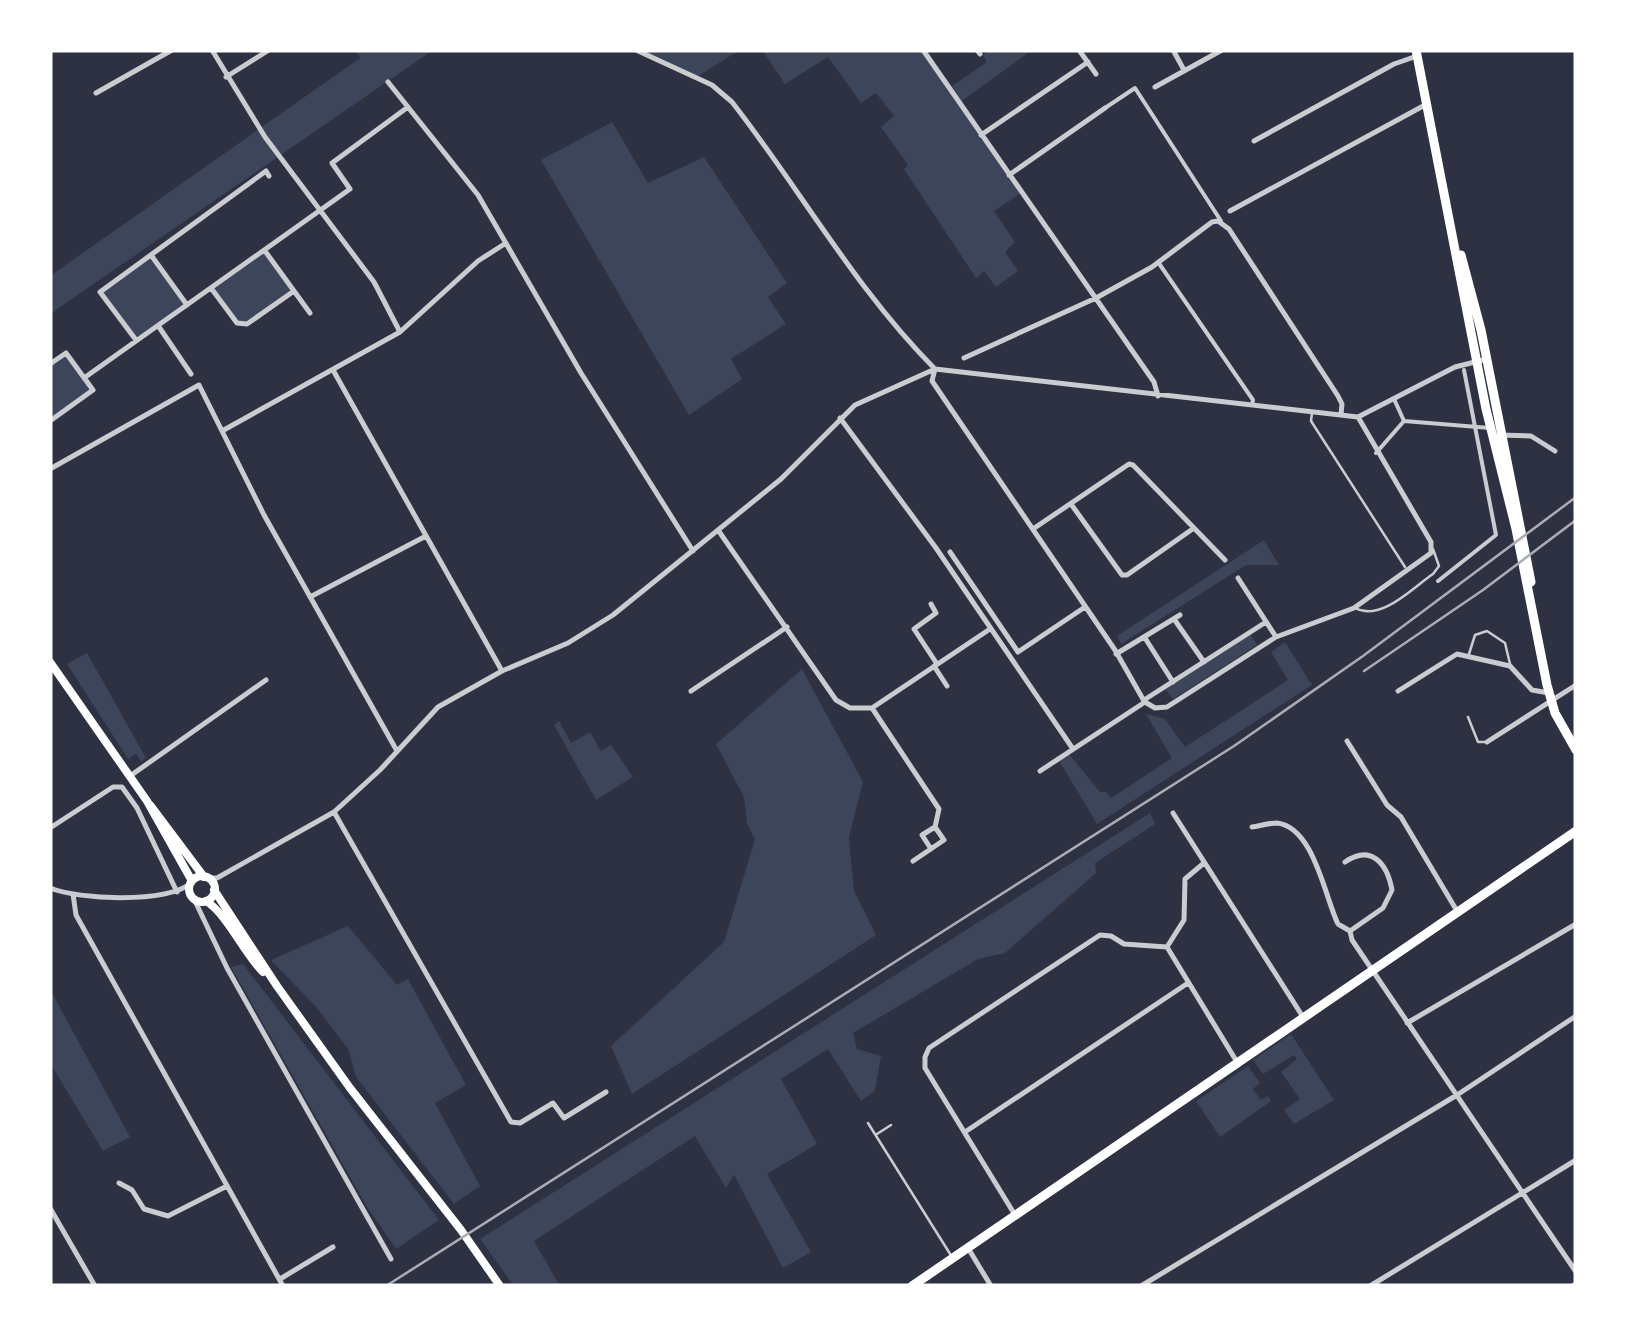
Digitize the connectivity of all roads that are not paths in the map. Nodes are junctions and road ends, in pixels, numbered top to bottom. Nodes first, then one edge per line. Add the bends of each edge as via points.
1 (172, 50) edge
2 (212, 50) edge
3 (270, 50) edge
4 (636, 50) edge
5 (924, 50) edge
6 (1079, 50) edge
7 (1173, 50) edge
8 (1222, 50) edge
9 (1418, 52) edge
10 (1088, 62) junction
11 (1184, 70) junction
12 (1096, 74) dead end
13 (226, 77) junction
14 (388, 82) dead end
15 (1155, 87) dead end
16 (96, 93) dead end
17 (1424, 105) junction
18 (408, 107) junction
19 (1105, 108) joint
20 (982, 135) junction
21 (1254, 141) dead end
22 (270, 176) dead end
23 (1009, 176) junction
24 (1230, 211) dead end
25 (319, 212) junction
26 (1222, 222) junction
27 (506, 243) junction
28 (265, 251) junction
29 (151, 256) junction
30 (1158, 262) junction
31 (211, 288) junction
32 (294, 291) junction
33 (1096, 298) junction
34 (187, 305) junction
35 (310, 313) dead end
36 (159, 326) junction
37 (400, 332) junction
38 (136, 340) junction
39 (964, 358) dead end
40 (1482, 360) junction
41 (50, 364) edge
42 (935, 368) junction
43 (333, 370) junction
44 (1464, 370) dead end
45 (191, 374) dead end
46 (84, 378) junction
47 (1158, 396) junction
48 (1394, 399) junction
49 (1252, 405) junction
50 (1312, 412) junction
51 (1341, 415) junction
52 (1358, 417) junction
53 (840, 418) junction
54 (50, 421) edge
55 (1404, 421) junction
56 (1475, 428) junction
57 (222, 431) junction
58 (1495, 433) junction
59 (1556, 451) dead end
60 (1376, 453) junction
61 (50, 469) edge
62 (1071, 504) junction
63 (1194, 528) junction
64 (1033, 529) junction
65 (718, 530) junction
66 (426, 536) junction
67 (1433, 549) junction
68 (693, 552) junction
69 (950, 552) dead end
70 (1226, 560) dead end
71 (1408, 571) junction
72 (1238, 578) dead end
73 (1438, 581) dead end
74 (310, 598) junction
75 (931, 604) dead end
76 (1085, 607) junction
77 (1354, 608) junction
78 (1266, 622) junction
79 (787, 627) junction
80 (990, 628) junction
81 (1145, 637) junction
82 (1276, 638) junction
83 (1116, 654) junction
84 (1468, 656) junction
85 (50, 662) edge
86 (1204, 662) junction
87 (935, 665) junction
88 (1510, 666) junction
89 (502, 671) junction
90 (266, 680) dead end
91 (1173, 682) junction
92 (1576, 684) edge
93 (947, 686) dead end
94 (1398, 690) dead end
95 (691, 691) dead end
96 (1550, 697) junction
97 (1144, 701) junction
98 (872, 708) junction
99 (1468, 717) dead end
100 (1347, 741) dead end
101 (1486, 742) joint
102 (1073, 749) junction
103 (1575, 751) edge
104 (397, 752) junction
105 (1040, 770) dead end
106 (130, 776) junction
107 (146, 801) junction
108 (334, 812) junction
109 (1173, 813) dead end
110 (935, 827) junction
111 (1252, 827) dead end
112 (50, 828) edge
113 (1576, 831) edge
114 (931, 849) junction
115 (913, 861) dead end
116 (1345, 862) dead end
117 (1204, 864) junction
118 (191, 882) junction
119 (211, 882) junction
120 (50, 888) edge
121 (177, 892) junction
122 (73, 894) junction
123 (192, 898) junction
124 (205, 901) junction
125 (1457, 911) junction
126 (201, 919) junction
127 (1576, 924) edge
128 (1350, 931) junction
129 (1167, 947) junction
130 (1370, 970) junction
131 (1188, 983) junction
132 (277, 986) junction
133 (1303, 1016) junction
134 (1576, 1016) edge
135 (1407, 1024) junction
136 (1237, 1062) junction
137 (606, 1092) dead end
138 (1457, 1095) junction
139 (868, 1123) dead end
140 (891, 1125) dead end
141 (966, 1132) junction
142 (876, 1135) junction
143 (1576, 1160) edge
144 (120, 1183) dead end
145 (227, 1186) junction
146 (1524, 1194) junction
147 (50, 1208) edge
148 (1015, 1214) junction
149 (333, 1248) dead end
150 (968, 1248) junction
151 (953, 1258) junction
152 (391, 1259) dead end
153 (1576, 1272) edge
154 (281, 1283) edge
155 (95, 1286) edge
156 (500, 1286) edge
157 (912, 1286) edge
158 (991, 1286) edge
159 (1141, 1286) edge
160 (1370, 1286) edge

1 - 16 street
2 - 13 street
3 - 13 street
4 - 42 street via 732,102 860,278
5 - 20 street
6 - 10 street
7 - 11 street
8 - 11 street
9 - 17 main road
9 - 21 street
9 - 40 main road
10 - 12 street
10 - 20 street
11 - 15 street
13 - 25 street
14 - 18 street
17 - 24 street
17 - 40 main road
18 - 25 street via 332,163 350,189
18 - 27 street via 478,195
19 - 23 street
19 - 26 street via 1135,88
20 - 23 street
22 - 29 street via 266,171
23 - 33 street
25 - 28 street
25 - 37 street via 374,282
26 - 30 street via 1212,222
26 - 51 street via 1338,396
27 - 37 street
27 - 68 street
28 - 31 street
28 - 32 street
29 - 34 street
29 - 38 street via 100,292
30 - 33 street
30 - 49 street
31 - 32 street via 236,323 246,324
31 - 34 street
32 - 35 street
33 - 39 street
33 - 47 street
34 - 36 street
36 - 38 street
36 - 45 street
37 - 43 street
38 - 46 street
40 - 48 street
40 - 58 main road
41 - 46 street via 66,353
42 - 47 street
42 - 53 street
42 - 64 street via 932,381
43 - 57 street
43 - 66 street
44 - 56 street
46 - 54 street via 93,390
47 - 49 street
48 - 52 street
48 - 55 street
49 - 50 street
50 - 51 street
50 - 71 lane via 1310,421
51 - 52 street
52 - 60 street
53 - 65 street via 781,479
53 - 80 street
55 - 56 street
55 - 60 street
56 - 58 street
56 - 73 street via 1496,534
57 - 61 street via 198,385
57 - 74 street
58 - 59 street via 1540,439
58 - 96 main road
60 - 67 street
62 - 63 street via 1128,464
62 - 63 street via 1122,575
62 - 64 street
63 - 70 street
64 - 76 street
65 - 68 street
65 - 79 street
66 - 74 street
66 - 89 street
67 - 71 street
67 - 77 lane via 1439,566 1434,574 1378,612
68 - 89 street via 596,626
69 - 76 street via 1018,652
71 - 77 street
72 - 78 street
74 - 104 street
75 - 87 street via 936,613 914,629
76 - 83 street
77 - 82 street
78 - 82 street
78 - 86 street
79 - 95 street
79 - 98 street via 839,704
80 - 87 street
80 - 102 street
81 - 83 street
81 - 86 street via 1177,617
81 - 91 street
82 - 97 street via 1167,707
83 - 97 street
84 - 88 street
84 - 88 lane via 1476,634 1487,631 1505,644
84 - 94 street via 1450,656
85 - 106 main road
86 - 91 street
87 - 93 street
87 - 98 street
88 - 96 street via 1532,690
89 - 104 street via 438,707
90 - 106 street
91 - 97 street
92 - 96 street
96 - 101 street
96 - 103 main road
97 - 102 street
98 - 110 street via 939,809
99 - 101 lane via 1478,742
100 - 125 street
102 - 105 street
104 - 108 street
106 - 107 main road
107 - 118 main road
107 - 119 main road
108 - 119 street
108 - 137 street via 511,1122 553,1103 564,1118
109 - 117 street
110 - 114 street via 922,836
110 - 114 street via 944,840
111 - 128 street via 1278,823 1295,832 1322,875 1338,924
112 - 121 street via 118,786 138,808
113 - 125 main road
114 - 115 street
116 - 128 street via 1367,853 1380,862 1392,890 1382,908
117 - 129 street via 1185,879 1184,920
117 - 133 street
118 - 119 main road
118 - 121 street
118 - 123 main road
119 - 124 main road
119 - 132 main road
120 - 122 street
121 - 122 street
121 - 123 street
122 - 145 street via 76,915
123 - 124 main road
123 - 126 street
124 - 126 street
124 - 132 main road
125 - 130 main road
126 - 152 street
127 - 135 street
128 - 130 street
129 - 131 street
129 - 141 street via 1100,935 929,1048 925,1068
130 - 133 main road
130 - 135 street
131 - 136 street
131 - 141 street
132 - 156 main road
133 - 136 main road
134 - 138 street
135 - 138 street
136 - 148 main road
138 - 146 street
138 - 159 street
139 - 142 lane
140 - 142 lane
141 - 148 street
142 - 151 lane
143 - 146 street
144 - 145 street via 144,1209 168,1216
145 - 154 street
146 - 153 street
146 - 160 street
147 - 155 street
148 - 150 main road
149 - 154 street
150 - 151 main road
150 - 158 street
151 - 157 main road

